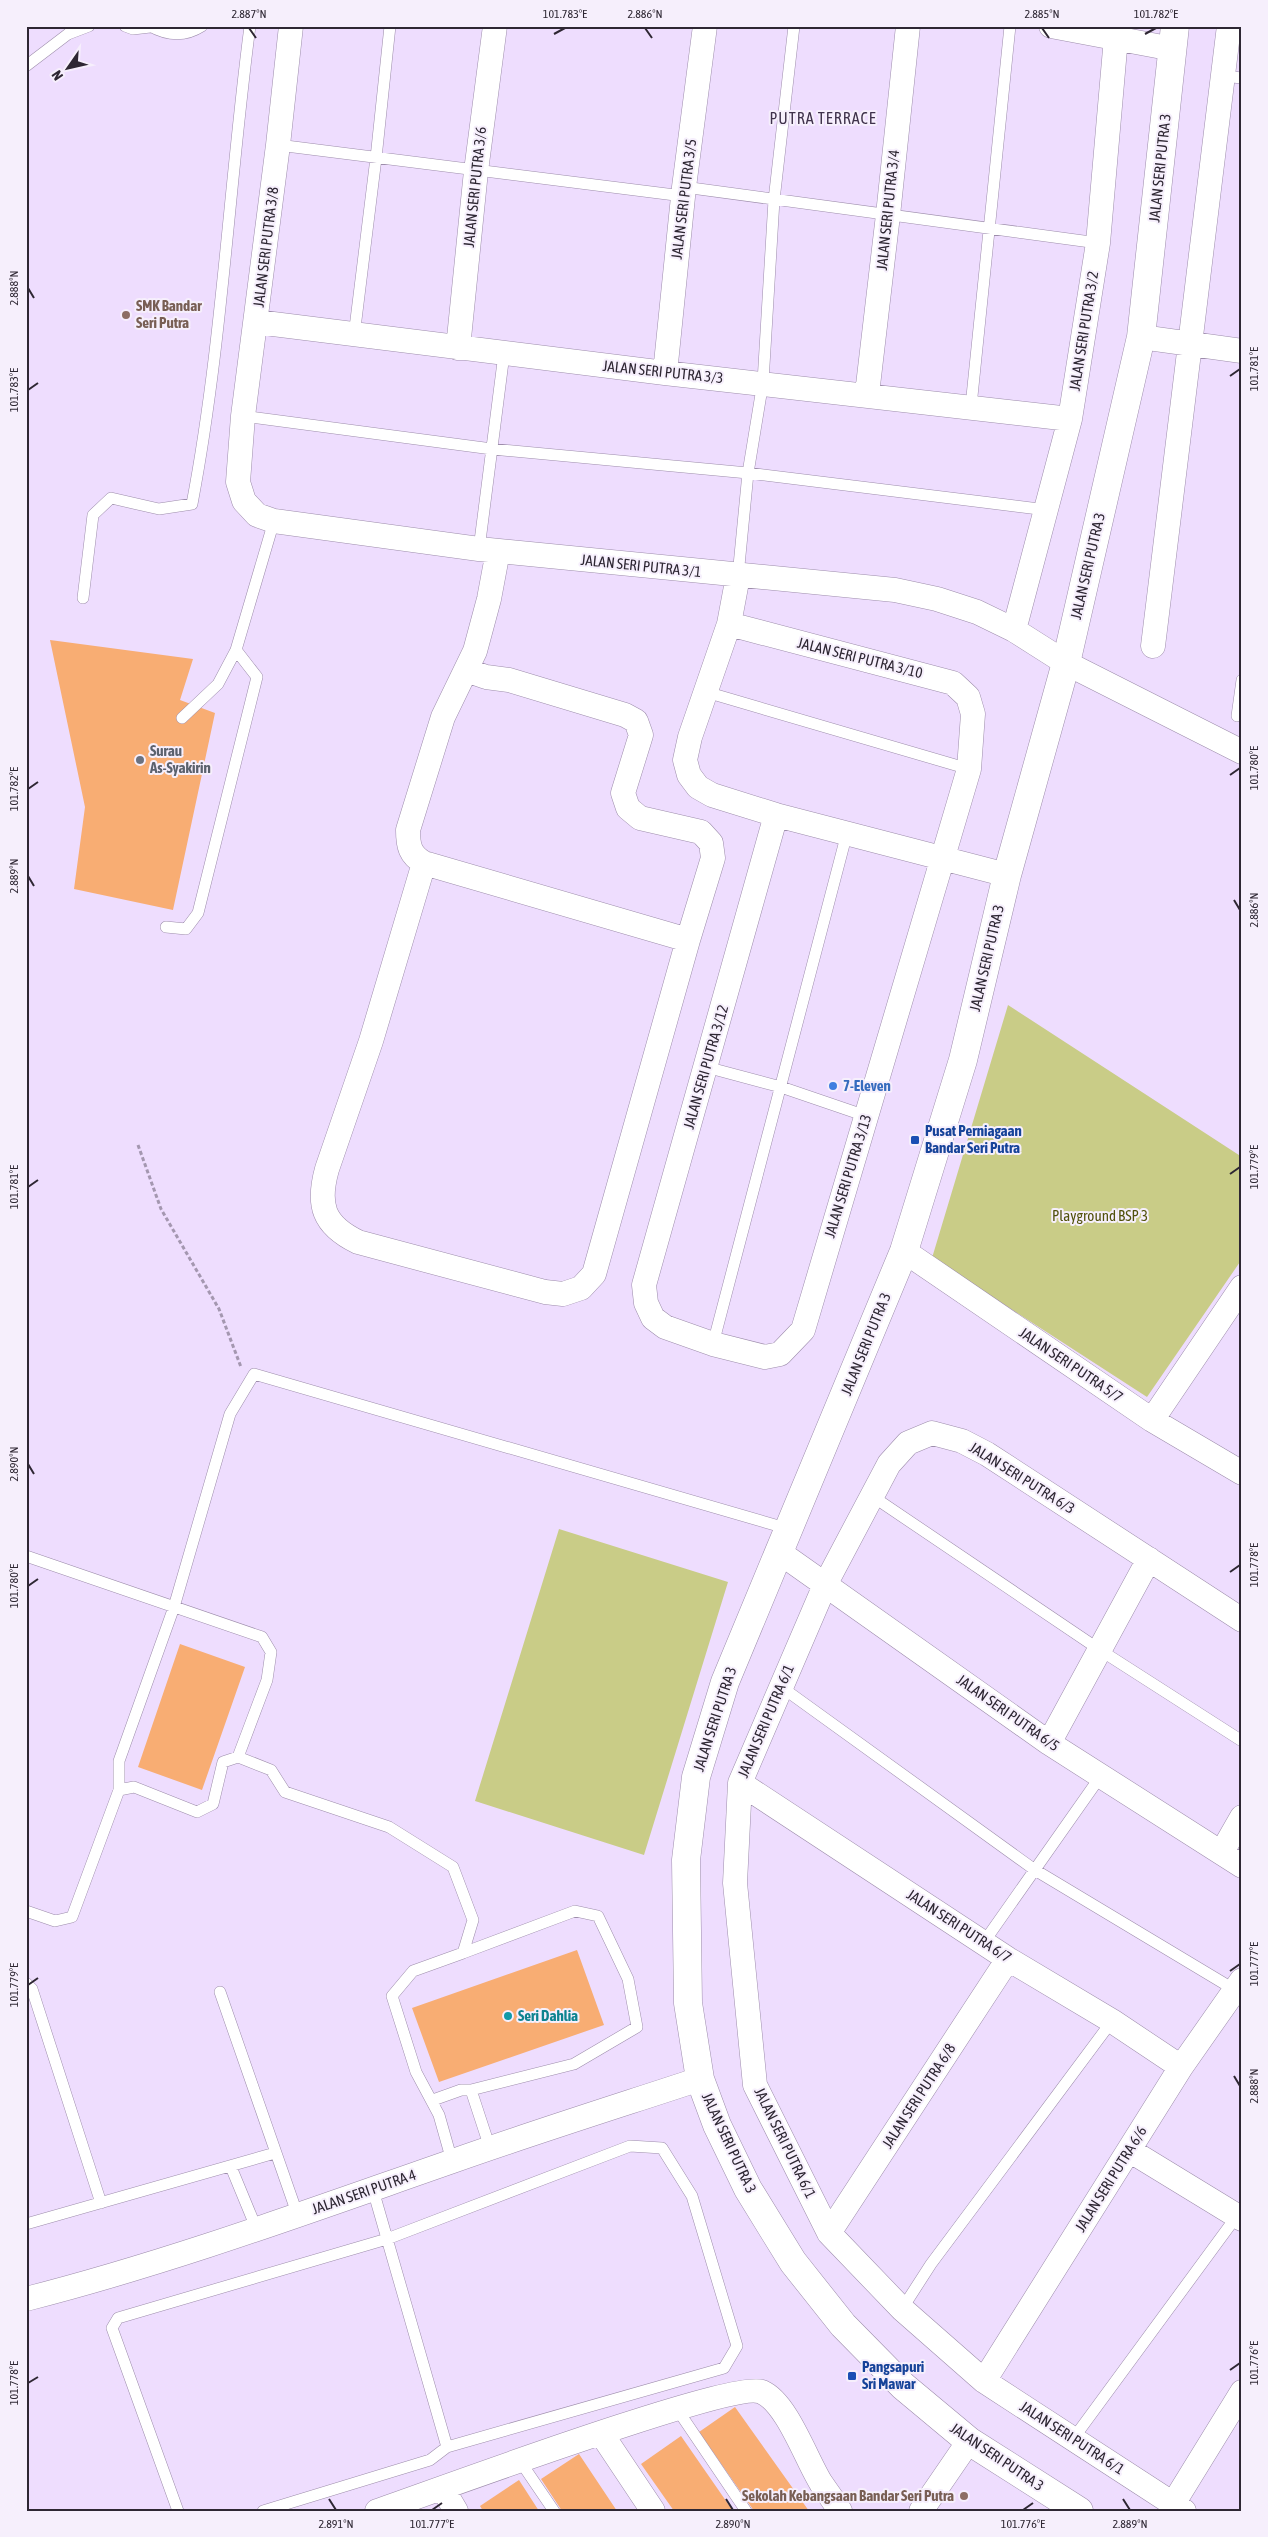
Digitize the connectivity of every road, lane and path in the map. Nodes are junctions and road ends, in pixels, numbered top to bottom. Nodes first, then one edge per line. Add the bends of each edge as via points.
1 (89, 26) edge
2 (125, 26) edge
3 (150, 26) edge
4 (202, 26) edge
5 (250, 26) edge
6 (291, 26) edge
7 (390, 26) edge
8 (495, 26) edge
9 (705, 26) edge
10 (794, 26) edge
11 (908, 26) edge
12 (1010, 26) edge
13 (1051, 26) edge
14 (1229, 26) edge
15 (1116, 32) edge
16 (1174, 37) edge
17 (26, 66) edge
18 (1232, 77) edge
19 (278, 145) junction
20 (376, 158) junction
21 (476, 170) junction
22 (684, 191) junction
23 (774, 200) junction
24 (888, 215) junction
25 (988, 229) junction
26 (1098, 243) junction
27 (257, 322) junction
28 (354, 336) junction
29 (1141, 337) junction
30 (1190, 344) junction
31 (458, 348) junction
32 (1242, 351) edge
33 (504, 354) junction
34 (665, 373) junction
35 (763, 382) junction
36 (866, 394) junction
37 (971, 406) junction
38 (243, 416) junction
39 (1070, 419) junction
40 (492, 449) junction
41 (239, 467) joint
42 (748, 473) junction
43 (1047, 510) junction
44 (274, 521) junction
45 (489, 550) junction
46 (738, 576) junction
47 (83, 598) dead end
48 (730, 624) junction
49 (1014, 630) junction
50 (1153, 646) dead end
51 (236, 650) junction
52 (1066, 662) junction
53 (466, 670) junction
54 (1242, 680) edge
55 (706, 692) junction
56 (973, 714) joint
57 (1237, 716) dead end
58 (182, 718) dead end
59 (1242, 752) edge
60 (969, 769) junction
61 (776, 815) junction
62 (847, 833) junction
63 (941, 858) junction
64 (424, 863) junction
65 (1007, 875) junction
66 (166, 927) dead end
67 (688, 940) junction
68 (706, 1067) junction
69 (781, 1087) junction
70 (866, 1116) junction
71 (138, 1145) dead end
72 (904, 1252) junction
73 (1242, 1287) edge
74 (653, 1318) joint
75 (713, 1344) junction
76 (248, 1384) junction
77 (1152, 1420) junction
78 (1242, 1473) edge
79 (872, 1496) junction
80 (784, 1541) junction
81 (26, 1556) edge
82 (1149, 1560) junction
83 (825, 1585) junction
84 (174, 1607) junction
85 (1242, 1620) edge
86 (1100, 1650) junction
87 (780, 1686) junction
88 (1242, 1741) edge
89 (1049, 1743) junction
90 (238, 1757) junction
91 (1100, 1777) junction
92 (740, 1782) junction
93 (118, 1790) junction
94 (1242, 1817) edge
95 (1222, 1852) junction
96 (1242, 1866) edge
97 (1035, 1870) junction
98 (26, 1912) edge
99 (984, 1942) junction
100 (463, 1953) junction
101 (1008, 1959) junction
102 (26, 1983) edge
103 (1238, 1985) edge
104 (220, 1992) dead end
105 (1112, 2021) junction
106 (1181, 2066) junction
107 (700, 2079) junction
108 (471, 2090) junction
109 (432, 2100) junction
110 (490, 2148) junction
111 (1130, 2150) junction
112 (275, 2153) junction
113 (452, 2161) junction
114 (231, 2167) junction
115 (373, 2190) junction
116 (101, 2203) junction
117 (1240, 2215) edge
118 (298, 2216) junction
119 (26, 2224) edge
120 (257, 2230) junction
121 (829, 2233) junction
122 (387, 2239) junction
123 (26, 2299) edge
124 (902, 2309) junction
125 (984, 2381) junction
126 (1242, 2392) edge
127 (677, 2409) junction
128 (602, 2433) junction
129 (1073, 2439) junction
130 (969, 2441) junction
131 (447, 2446) junction
132 (520, 2461) junction
133 (443, 2489) junction
134 (1178, 2508) edge
135 (178, 2511) edge
136 (263, 2511) edge
137 (377, 2511) edge
138 (456, 2511) edge
139 (554, 2511) edge
140 (653, 2511) edge
141 (746, 2511) edge
142 (840, 2511) edge
143 (921, 2511) edge
144 (1079, 2511) edge

1 - 17 lane via 68,34
2 - 3 lane via 132,30
3 - 4 lane via 167,34 189,34
5 - 47 lane via 206,430 192,504 159,509 111,498 93,515
6 - 19 street, JALAN SERI PUTRA 3/8
7 - 20 lane
8 - 21 street, JALAN SERI PUTRA 3/6
9 - 22 street, JALAN SERI PUTRA 3/5
10 - 23 lane
11 - 24 street, JALAN SERI PUTRA 3/4
12 - 25 lane
13 - 15 street
14 - 18 street
15 - 16 street
15 - 26 street, JALAN SERI PUTRA 3/2
16 - 29 street, JALAN SERI PUTRA 3
18 - 30 street
19 - 20 lane
19 - 27 street, JALAN SERI PUTRA 3/8
20 - 21 lane
20 - 28 lane
21 - 22 lane
21 - 31 street, JALAN SERI PUTRA 3/6
22 - 23 lane
22 - 34 street, JALAN SERI PUTRA 3/5
23 - 24 lane
23 - 35 lane
24 - 25 lane
24 - 36 street, JALAN SERI PUTRA 3/4
25 - 26 lane
25 - 37 lane
26 - 39 street, JALAN SERI PUTRA 3/2
27 - 28 street, JALAN SERI PUTRA 3/3
27 - 38 street, JALAN SERI PUTRA 3/8
28 - 31 street, JALAN SERI PUTRA 3/3
29 - 30 street
29 - 52 street, JALAN SERI PUTRA 3
30 - 32 street
30 - 50 street
31 - 33 street, JALAN SERI PUTRA 3/3
33 - 34 street, JALAN SERI PUTRA 3/3
33 - 40 lane
34 - 35 street, JALAN SERI PUTRA 3/3
35 - 36 street, JALAN SERI PUTRA 3/3
35 - 42 lane
36 - 37 street, JALAN SERI PUTRA 3/3
37 - 39 street, JALAN SERI PUTRA 3/3
38 - 40 lane
38 - 41 street, JALAN SERI PUTRA 3/8
39 - 43 street, JALAN SERI PUTRA 3/2
40 - 42 lane
40 - 45 lane
41 - 44 street, JALAN SERI PUTRA 3/1 via 238,482 244,500 257,515
42 - 43 lane
42 - 46 lane
43 - 49 street, JALAN SERI PUTRA 3/2
44 - 45 street, JALAN SERI PUTRA 3/1
44 - 51 lane
45 - 46 street, JALAN SERI PUTRA 3/1
45 - 53 street via 475,651
46 - 48 street
46 - 49 street, JALAN SERI PUTRA 3/1 via 895,590 977,612
48 - 55 street
48 - 56 street, JALAN SERI PUTRA 3/10 via 953,683 968,697
49 - 52 street, JALAN SERI PUTRA 3/1
51 - 58 lane via 218,684
51 - 66 lane via 257,677 247,722 198,913 186,928
52 - 59 street, JALAN SERI PUTRA 3/1
52 - 65 street, JALAN SERI PUTRA 3
53 - 64 street via 443,717 408,830 408,846 414,858
53 - 67 street via 536,688 636,721 641,734 623,793 628,808 640,818 700,832 712,843 714,858
54 - 57 lane
55 - 60 lane
55 - 61 street via 685,760 689,776 698,787 712,795
56 - 60 street, JALAN SERI PUTRA 3/13
60 - 63 street, JALAN SERI PUTRA 3/13
61 - 62 street
61 - 68 street, JALAN SERI PUTRA 3/12
62 - 63 street
62 - 69 lane
63 - 65 street
63 - 70 street, JALAN SERI PUTRA 3/13
64 - 67 street
64 - 67 street via 371,1041 322,1186 322,1205 330,1222 342,1234 358,1242 544,1292 563,1294 581,1288 594,1274
65 - 72 street, JALAN SERI PUTRA 3 via 963,1060
68 - 69 lane
68 - 74 street, JALAN SERI PUTRA 3/12 via 644,1285 646,1303
69 - 70 lane
69 - 75 lane
70 - 75 street, JALAN SERI PUTRA 3/13 via 803,1330 780,1354 765,1357
71 - 76 path via 161,1209 218,1309
72 - 77 street, JALAN SERI PUTRA 5/7
72 - 80 street, JALAN SERI PUTRA 3
73 - 77 street
74 - 75 street, JALAN SERI PUTRA 3/13 via 665,1328
76 - 80 lane via 254,1374
76 - 84 lane via 230,1414
77 - 78 street, JALAN SERI PUTRA 5/7
79 - 82 street, JALAN SERI PUTRA 6/3 via 889,1464 908,1443 932,1433 962,1441 987,1454
79 - 83 street, JALAN SERI PUTRA 6/3
79 - 86 lane
80 - 83 street, JALAN SERI PUTRA 6/5
80 - 107 street, JALAN SERI PUTRA 3 via 725,1682 696,1777 686,1860 685,1937 688,2003
81 - 84 lane
82 - 85 street, JALAN SERI PUTRA 6/3
82 - 86 street
83 - 87 street, JALAN SERI PUTRA 6/1
83 - 89 street, JALAN SERI PUTRA 6/5
84 - 90 lane via 262,1637 271,1652 266,1680
84 - 93 lane via 119,1760
86 - 88 lane
86 - 89 street
87 - 92 street, JALAN SERI PUTRA 6/1
87 - 97 lane
89 - 91 street, JALAN SERI PUTRA 6/5
90 - 93 lane via 223,1762 213,1804 197,1812 134,1787
90 - 100 lane via 271,1770 286,1792 389,1827 453,1867 473,1920
91 - 95 street, JALAN SERI PUTRA 6/5
91 - 97 lane
92 - 99 street, JALAN SERI PUTRA 6/7
92 - 121 street, JALAN SERI PUTRA 6/1 via 735,1883 755,2085
93 - 98 lane via 72,1916 55,1921
94 - 95 street
95 - 96 street, JALAN SERI PUTRA 6/5
97 - 99 lane
97 - 103 lane
99 - 101 street, JALAN SERI PUTRA 6/7
100 - 108 lane via 575,1911 598,1916 628,1980 637,2027 574,2064
100 - 109 lane via 413,1971 392,1996 416,2072
101 - 105 street, JALAN SERI PUTRA 6/7
101 - 121 street, JALAN SERI PUTRA 6/8
102 - 116 lane via 32,1989
103 - 106 street, JALAN SERI PUTRA 6/6
104 - 112 lane
105 - 106 street, JALAN SERI PUTRA 6/7
105 - 124 lane via 931,2264
106 - 111 street, JALAN SERI PUTRA 6/6
107 - 110 street, JALAN SERI PUTRA 4
107 - 130 street, JALAN SERI PUTRA 3 via 717,2125 748,2189 793,2262 856,2339 903,2386
108 - 109 lane
108 - 110 lane
109 - 113 lane
110 - 113 street, JALAN SERI PUTRA 4
111 - 117 street
111 - 125 street, JALAN SERI PUTRA 6/6
112 - 114 lane
112 - 118 lane
113 - 115 street, JALAN SERI PUTRA 4
114 - 116 lane
114 - 120 lane
115 - 118 street, JALAN SERI PUTRA 4
115 - 122 lane
116 - 119 lane
117 - 129 lane
118 - 120 street, JALAN SERI PUTRA 4
120 - 123 street, JALAN SERI PUTRA 4
121 - 124 street, JALAN SERI PUTRA 6/1
122 - 131 lane
122 - 131 lane via 630,2146 662,2148 692,2196 737,2346 724,2368
122 - 135 lane via 118,2318 112,2328
124 - 125 street, JALAN SERI PUTRA 6/1
125 - 129 street, JALAN SERI PUTRA 6/1
126 - 134 street
127 - 128 street
127 - 141 lane
127 - 142 street via 747,2391 761,2392 782,2410 821,2483
128 - 132 street
128 - 140 street
129 - 134 street, JALAN SERI PUTRA 6/1
130 - 143 street
130 - 144 street, JALAN SERI PUTRA 3
131 - 136 lane via 430,2460
132 - 133 street
132 - 139 lane
133 - 137 street
133 - 138 street

